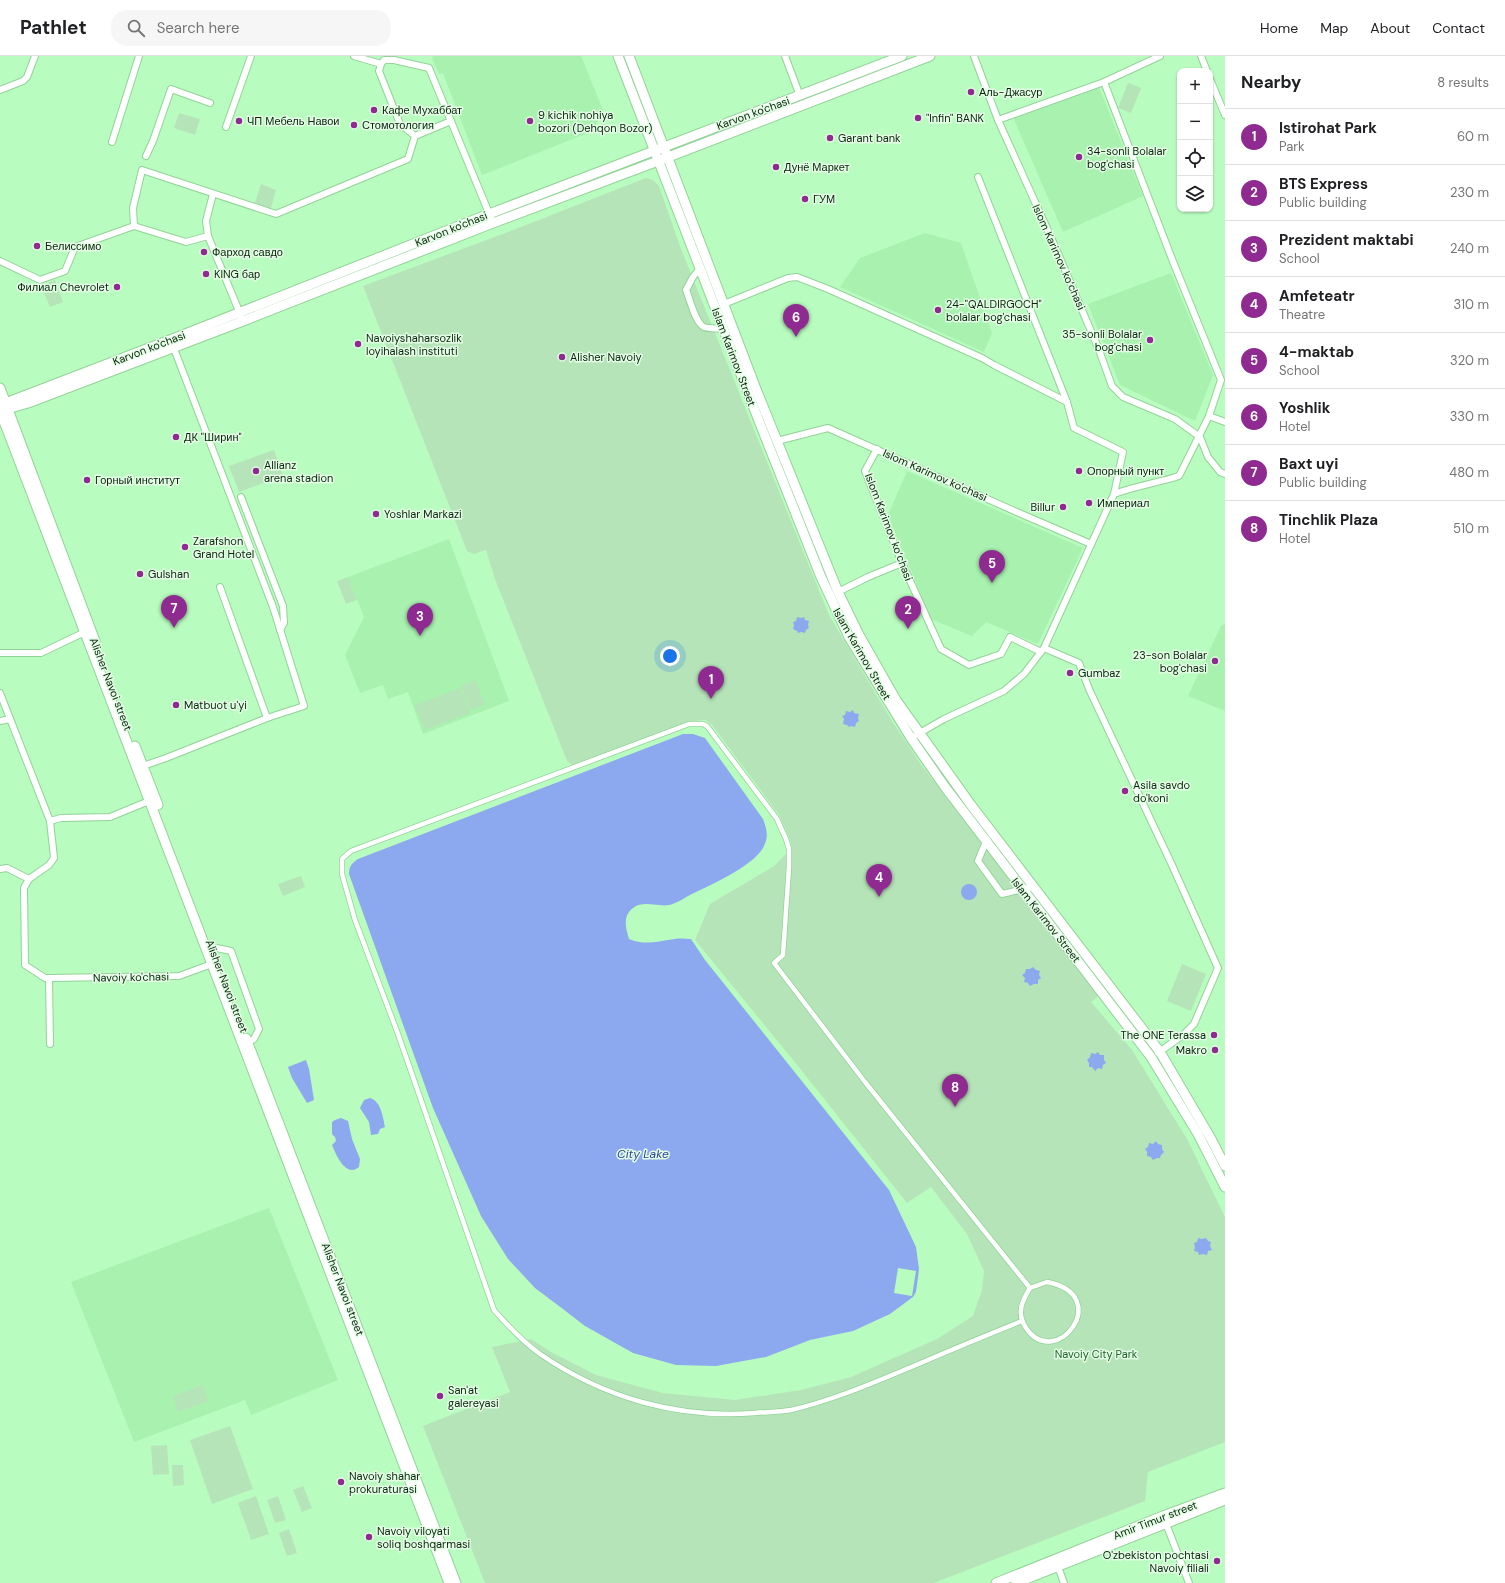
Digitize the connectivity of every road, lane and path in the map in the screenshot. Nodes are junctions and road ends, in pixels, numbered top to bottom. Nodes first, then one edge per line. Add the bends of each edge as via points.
1 (35, 56) edge
2 (139, 56) edge
3 (251, 56) edge
4 (354, 56) edge
5 (618, 56) edge
6 (629, 56) edge
7 (785, 56) edge
8 (902, 56) edge
9 (930, 56) edge
10 (974, 56) edge
11 (1160, 56) edge
12 (1201, 56) edge
13 (392, 58) edge
14 (382, 64) junction
15 (1206, 68) edge
16 (1104, 82) junction
17 (1213, 86) edge
18 (0, 90) edge
19 (800, 96) junction
20 (210, 103) dead end
21 (1225, 115) edge
22 (998, 120) junction
23 (451, 121) junction
24 (226, 127) dead end
25 (415, 136) junction
26 (112, 142) dead end
27 (665, 146) junction
28 (654, 150) junction
29 (146, 156) dead end
30 (669, 157) junction
31 (658, 161) junction
32 (978, 177) dead end
33 (213, 194) junction
34 (491, 218) junction
35 (134, 226) junction
36 (208, 236) junction
37 (708, 260) junction
38 (0, 261) edge
39 (700, 268) junction
40 (724, 304) junction
41 (241, 317) junction
42 (723, 329) junction
43 (172, 344) junction
44 (0, 388) edge
45 (1067, 402) junction
46 (3, 406) edge
47 (1209, 416) junction
48 (1225, 422) edge
49 (1200, 437) junction
50 (777, 440) junction
51 (877, 449) junction
52 (1225, 474) edge
53 (1114, 494) junction
54 (241, 497) dead end
55 (1091, 544) junction
56 (902, 563) junction
57 (220, 587) dead end
58 (838, 592) junction
59 (280, 630) junction
60 (88, 631) junction
61 (1042, 650) junction
62 (0, 653) edge
63 (0, 693) edge
64 (267, 718) junction
65 (10, 719) junction
66 (0, 721) edge
67 (915, 735) junction
68 (140, 767) junction
69 (150, 801) junction
70 (50, 821) junction
71 (989, 836) junction
72 (0, 869) edge
73 (29, 879) junction
74 (1032, 886) junction
75 (1022, 889) junction
76 (212, 956) junction
77 (1218, 968) junction
78 (1225, 968) edge
79 (49, 978) junction
80 (248, 1042) junction
81 (50, 1044) dead end
82 (1156, 1055) junction
83 (259, 1080) junction
84 (1225, 1166) edge
85 (1224, 1185) edge
86 (1030, 1288) junction
87 (1022, 1321) junction
88 (373, 1376) junction
89 (1225, 1493) edge
90 (1225, 1500) edge
91 (1165, 1519) junction
92 (1056, 1563) junction
93 (449, 1583) edge
94 (456, 1583) edge
95 (996, 1583) edge
96 (1016, 1583) edge
97 (1064, 1583) edge
98 (1189, 1583) edge

1 - 18 street via 27,78
2 - 26 street
3 - 24 street
4 - 14 street
5 - 28 main road, Islam Karimov Street
6 - 27 main road, Islam Karimov Street
7 - 19 street
8 - 19 main road, Karvon ko'chasi
9 - 30 main road
10 - 22 street, Islom Karimov ko‘chasi
11 - 16 street
12 - 15 street
13 - 14 street via 384,60
13 - 23 street via 429,68
14 - 25 street via 379,71 400,124
16 - 22 street
16 - 47 street via 1221,380
17 - 21 street
19 - 27 main road, Karvon ko'chasi
20 - 29 street via 171,89
22 - 49 street, Islom Karimov ko‘chasi via 1060,258 1112,386 1123,397 1175,419
23 - 25 street
23 - 34 street
25 - 33 street via 408,159 276,214
27 - 28 main road, Karvon ko'chasi
27 - 30 main road, Islam Karimov Street
28 - 31 main road, Islam Karimov Street
28 - 34 main road, Karvon ko'chasi
30 - 31 main road
30 - 37 main road, Islam Karimov Street
31 - 34 main road
31 - 39 main road, Islam Karimov Street
32 - 45 street
33 - 35 street via 142,170 133,208
33 - 36 street via 206,221
34 - 41 main road, Karvon ko'chasi
35 - 36 street via 186,242
35 - 38 street via 75,247 65,271 40,280
36 - 41 street
37 - 39 street
37 - 40 main road, Islam Karimov Street
39 - 42 main road, Islam Karimov Street
39 - 42 street via 686,290 698,322 704,327
40 - 45 street via 788,278 797,277 982,358
40 - 50 main road, Islam Karimov Street
41 - 43 main road, Karvon ko'chasi
42 - 67 main road, Islam Karimov Street via 834,608 868,670
43 - 46 main road, Karvon ko'chasi
43 - 59 street
44 - 46 main road, Alisher Navoi street
45 - 53 street via 1074,428 1123,452
46 - 60 main road, Alisher Navoi street
47 - 48 street
47 - 49 street
49 - 52 street via 1208,456 1220,472
49 - 53 street via 1179,476
50 - 51 street, Islom Karimov ko'chasi via 828,428
50 - 58 main road, Islam Karimov Street
51 - 55 street, Islom Karimov ko'chasi
51 - 56 street, Islom Karimov ko‘chasi via 865,472
53 - 55 street
54 - 59 street via 283,606 284,623
55 - 61 street
56 - 58 street
56 - 61 street, Islom Karimov ko‘chasi via 940,649 968,664 1001,654 1010,637
57 - 64 street
58 - 67 main road, Islam Karimov Street
59 - 64 street via 304,706
60 - 62 street via 41,653
60 - 68 main road, Alisher Navoi street
61 - 67 street via 1024,674 1004,691
61 - 77 street via 1079,663
63 - 65 street
64 - 68 street
65 - 66 street
65 - 70 street
67 - 71 main road, Islam Karimov Street
68 - 69 main road, Alisher Navoi street
68 - 76 main road, Alisher Navoi street
69 - 70 street via 110,817 62,818
69 - 76 main road, Alisher Navoi street
70 - 73 street via 54,858 49,865
71 - 74 main road, Islam Karimov Street
71 - 75 main road, Islam Karimov Street
71 - 75 street via 978,861 1002,894
72 - 73 street via 7,868
73 - 79 street, Navoiy ko'chasi via 24,888 25,964 45,978
74 - 75 street
74 - 82 main road, Islam Karimov Street
75 - 82 main road, Islam Karimov Street
76 - 79 street, Navoiy ko'chasi via 179,976
76 - 80 main road, Alisher Navoi street
76 - 80 street via 231,951 259,1029 254,1039
76 - 83 main road, Alisher Navoi street
77 - 78 street
77 - 82 street via 1194,1024
79 - 81 street
80 - 83 main road, Alisher Navoi street
82 - 84 main road, Islam Karimov Street via 1210,1137
82 - 85 main road, Islam Karimov Street
83 - 88 main road, Alisher Navoi street
86 - 87 street via 1021,1304
86 - 87 street via 1047,1282 1069,1290 1076,1299 1077,1321 1063,1338 1044,1340 1034,1336
86 - 87 street via 860,1076 774,963 783,955 789,849 777,819 707,726 689,724 351,851 342,859 342,874 355,920 398,1034 494,1310 539,1353 570,1373 642,1402 703,1414 732,1414 790,1410 856,1390
88 - 93 main road, Alisher Navoi street
88 - 94 main road, Alisher Navoi street
89 - 91 main road, Amir Timur street
90 - 91 main road, Amir Timur street
91 - 92 main road, Amir Timur street
91 - 98 street
92 - 95 main road, Amir Timur street
92 - 96 main road, Amir Timur street
92 - 97 street

